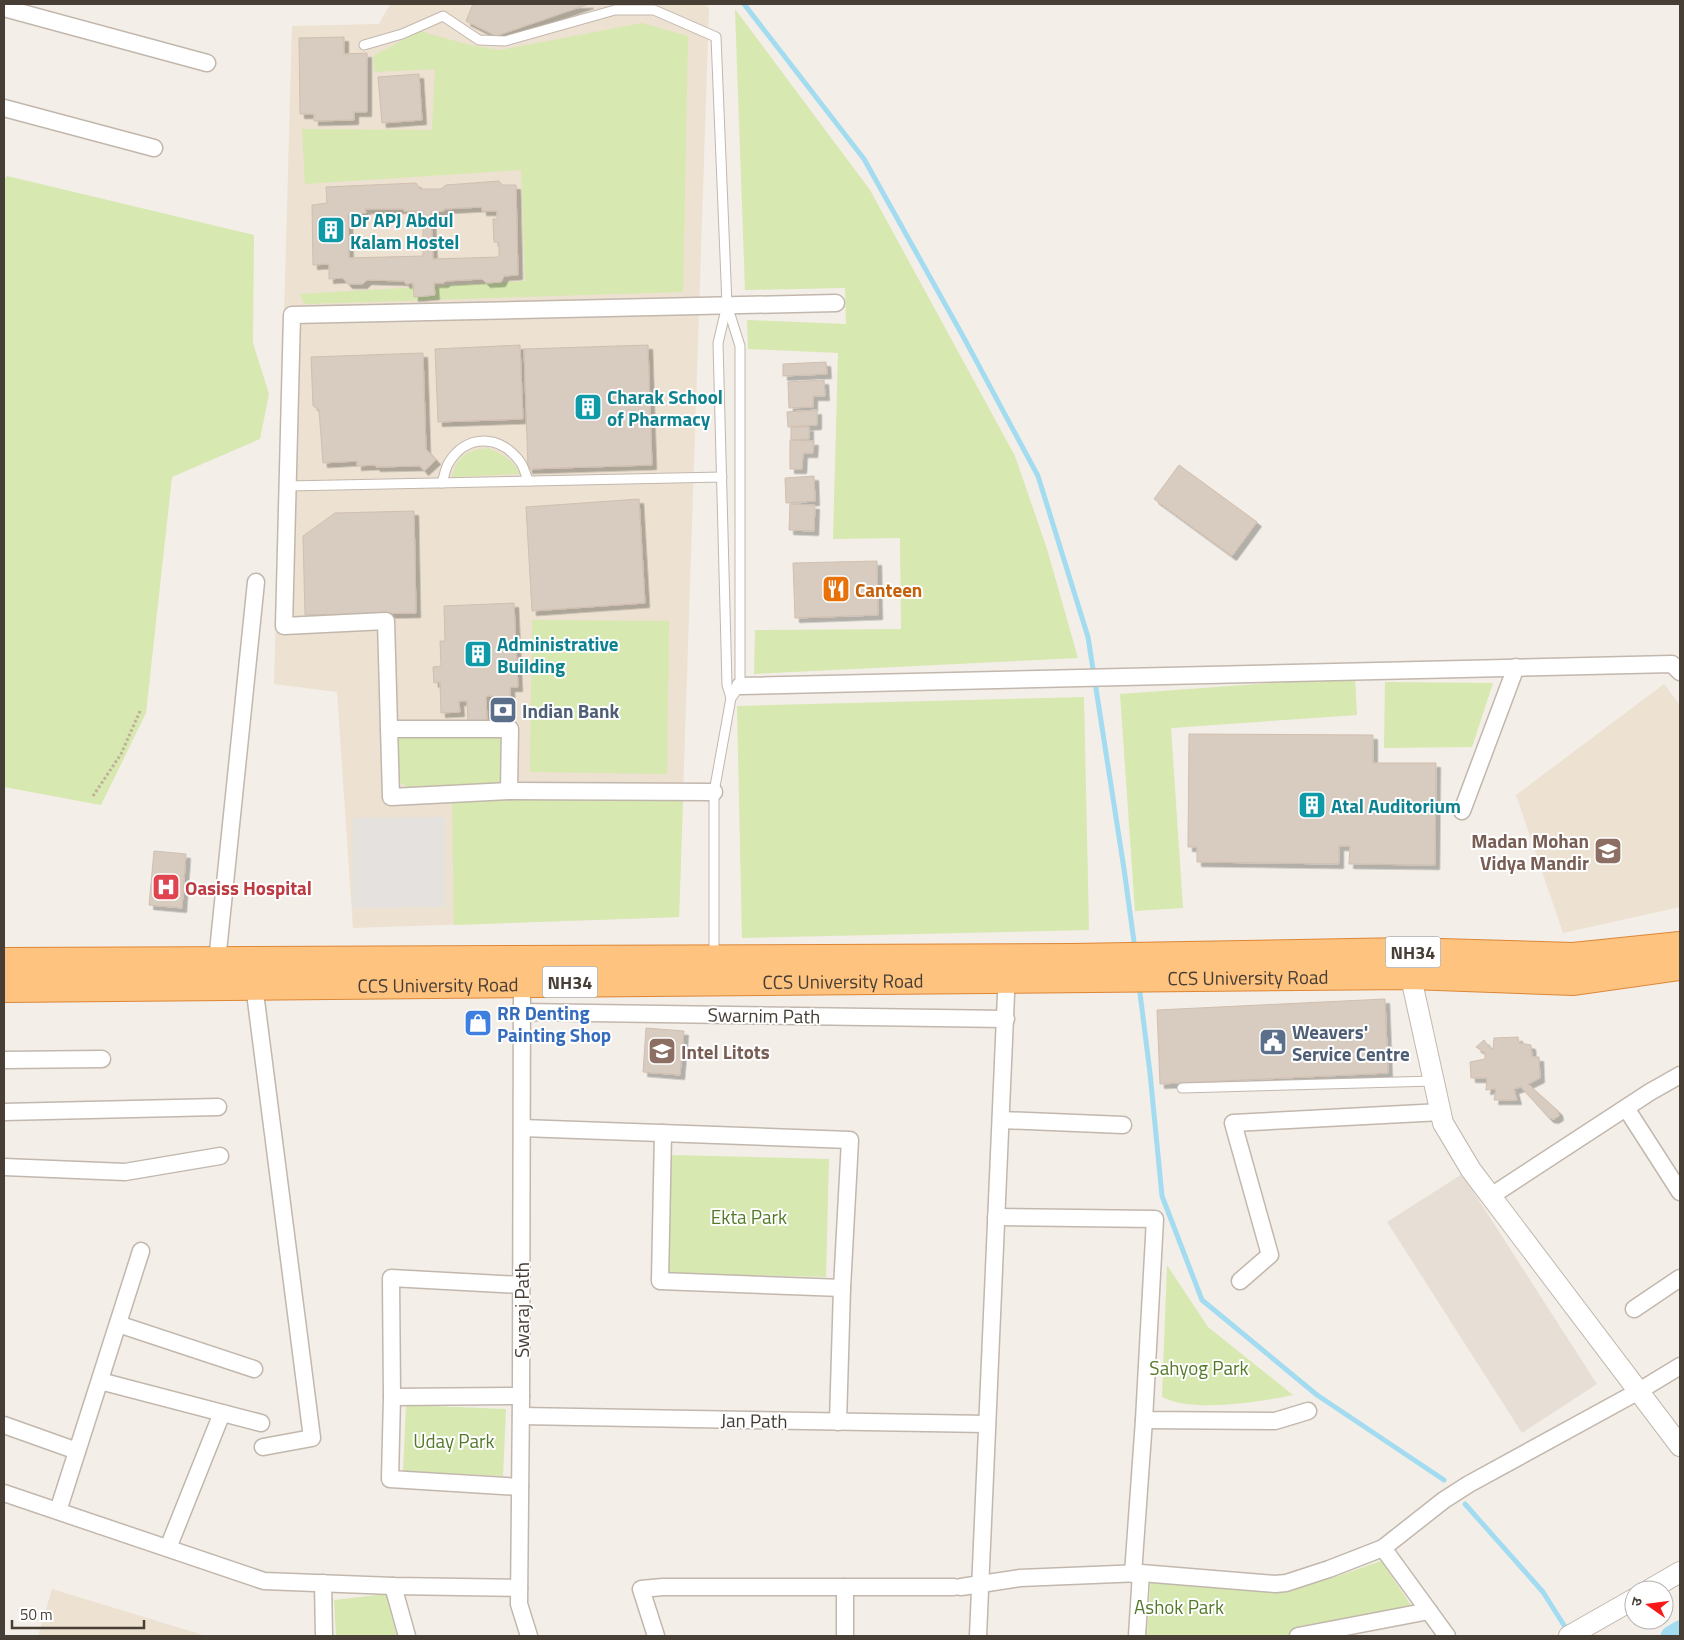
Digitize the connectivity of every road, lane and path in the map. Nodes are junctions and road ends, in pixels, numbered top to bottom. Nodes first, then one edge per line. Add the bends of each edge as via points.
1 (4, 8) edge
2 (364, 45) dead end
3 (207, 63) dead end
4 (4, 108) edge
5 (154, 148) dead end
6 (836, 303) dead end
7 (727, 305) junction
8 (722, 477) junction
9 (528, 481) junction
10 (442, 483) junction
11 (287, 486) junction
12 (256, 582) dead end
13 (1516, 667) junction
14 (1680, 672) edge
15 (736, 692) junction
16 (140, 712) dead end
17 (388, 729) junction
18 (509, 791) junction
19 (714, 792) junction
20 (93, 796) dead end
21 (1462, 811) dead end
22 (1680, 946) edge
23 (714, 959) junction
24 (217, 961) junction
25 (4, 962) edge
26 (1408, 964) junction
27 (1680, 966) edge
28 (1007, 968) junction
29 (522, 982) junction
30 (254, 985) junction
31 (4, 988) edge
32 (522, 1012) junction
33 (1006, 1020) junction
34 (102, 1059) dead end
35 (4, 1060) edge
36 (1680, 1075) edge
37 (1434, 1081) junction
38 (1182, 1088) dead end
39 (218, 1107) dead end
40 (1626, 1108) junction
41 (4, 1112) edge
42 (1441, 1112) junction
43 (1001, 1120) junction
44 (1123, 1125) dead end
45 (522, 1128) junction
46 (663, 1133) junction
47 (220, 1156) dead end
48 (4, 1167) edge
49 (1680, 1192) edge
50 (1491, 1196) junction
51 (996, 1216) junction
52 (141, 1251) dead end
53 (1680, 1278) edge
54 (1240, 1281) dead end
55 (521, 1285) junction
56 (842, 1288) junction
57 (1634, 1309) dead end
58 (118, 1324) junction
59 (1680, 1366) edge
60 (254, 1369) dead end
61 (100, 1381) junction
62 (1639, 1391) junction
63 (521, 1396) junction
64 (392, 1397) junction
65 (1308, 1411) dead end
66 (222, 1413) junction
67 (521, 1416) junction
68 (1144, 1420) junction
69 (838, 1422) junction
70 (261, 1424) dead end
71 (987, 1424) junction
72 (4, 1425) edge
73 (1680, 1446) edge
74 (263, 1447) dead end
75 (77, 1451) junction
76 (520, 1487) junction
77 (4, 1493) edge
78 (58, 1511) junction
79 (168, 1548) junction
80 (1383, 1548) junction
81 (1680, 1572) edge
82 (1137, 1574) junction
83 (1666, 1580) edge
84 (323, 1583) junction
85 (980, 1583) junction
86 (393, 1586) junction
87 (845, 1587) junction
88 (519, 1588) junction
89 (1624, 1604) edge
90 (1429, 1611) junction
91 (324, 1636) edge
92 (407, 1636) edge
93 (529, 1636) edge
94 (656, 1636) edge
95 (844, 1636) edge
96 (978, 1636) edge
97 (1137, 1636) edge
98 (1298, 1636) edge
99 (1447, 1636) edge
100 (1569, 1636) edge

1 - 3 street
2 - 7 lane via 402,34 443,16 479,40 505,41 615,10 654,10 716,37
4 - 5 street
6 - 7 street
7 - 8 lane via 718,343
7 - 11 street via 292,314
7 - 15 lane via 740,346
8 - 9 lane
8 - 15 lane via 727,686
9 - 10 lane
9 - 10 lane via 522,464 506,447 490,440 472,442 459,450 447,465
10 - 11 lane
11 - 17 street via 284,626 386,621
12 - 24 street
13 - 14 street via 1672,664
13 - 15 street
13 - 21 street
15 - 19 lane
16 - 20 path via 121,754
17 - 18 street via 510,729
17 - 18 street via 390,797
18 - 19 street
19 - 23 lane
22 - 26 highway, CCS University Road / NH34 via 1573,957
23 - 24 highway, CCS University Road / NH34
23 - 28 highway, CCS University Road / NH34
24 - 25 highway, CCS University Road / NH34
26 - 27 highway, CCS University Road / NH34 via 1574,981
26 - 28 highway, CCS University Road / NH34
26 - 37 street
28 - 29 highway, CCS University Road / NH34 via 706,982
28 - 33 street
29 - 30 highway, CCS University Road / NH34
29 - 32 street, Swaraj Path
30 - 31 highway, CCS University Road / NH34
30 - 74 street via 312,1438
32 - 33 street, Swarnim Path
32 - 45 street, Swaraj Path
33 - 43 street
34 - 35 street
36 - 40 street
37 - 38 lane
37 - 42 street
39 - 41 street
40 - 49 street
40 - 50 street
42 - 50 street via 1443,1123 1466,1162
42 - 54 street via 1233,1123 1270,1255
43 - 44 street
43 - 51 street
45 - 46 street
45 - 55 street, Swaraj Path
46 - 56 street via 660,1281
46 - 56 street via 850,1140
47 - 48 street via 125,1172
50 - 62 street
51 - 68 street via 1155,1219
51 - 71 street
52 - 58 street
53 - 57 street
55 - 63 street, Swaraj Path
55 - 64 street via 392,1278
56 - 69 street
58 - 60 street
58 - 61 street
59 - 62 street
61 - 66 street
61 - 75 street
62 - 73 street
62 - 80 street via 1469,1484
63 - 64 street
63 - 67 street, Swaraj Path
64 - 76 street via 390,1479
65 - 68 street via 1274,1421
66 - 70 street
66 - 79 street
67 - 69 street, Jan Path
67 - 76 street, Swaraj Path
68 - 82 street
69 - 71 street, Jan Path
71 - 85 street
72 - 75 street
75 - 78 street
76 - 88 street, Swaraj Path
77 - 78 street
78 - 79 street
79 - 84 street via 264,1581
80 - 82 street via 1286,1583
80 - 90 street
81 - 83 street
82 - 85 street via 1020,1578
82 - 97 street
84 - 86 street
84 - 91 street
85 - 87 street via 957,1587
85 - 96 street
86 - 88 street
86 - 92 street
87 - 94 street via 663,1586 641,1589
87 - 95 street
88 - 93 street, Swaraj Path via 519,1604
89 - 100 street
90 - 98 street
90 - 99 street

